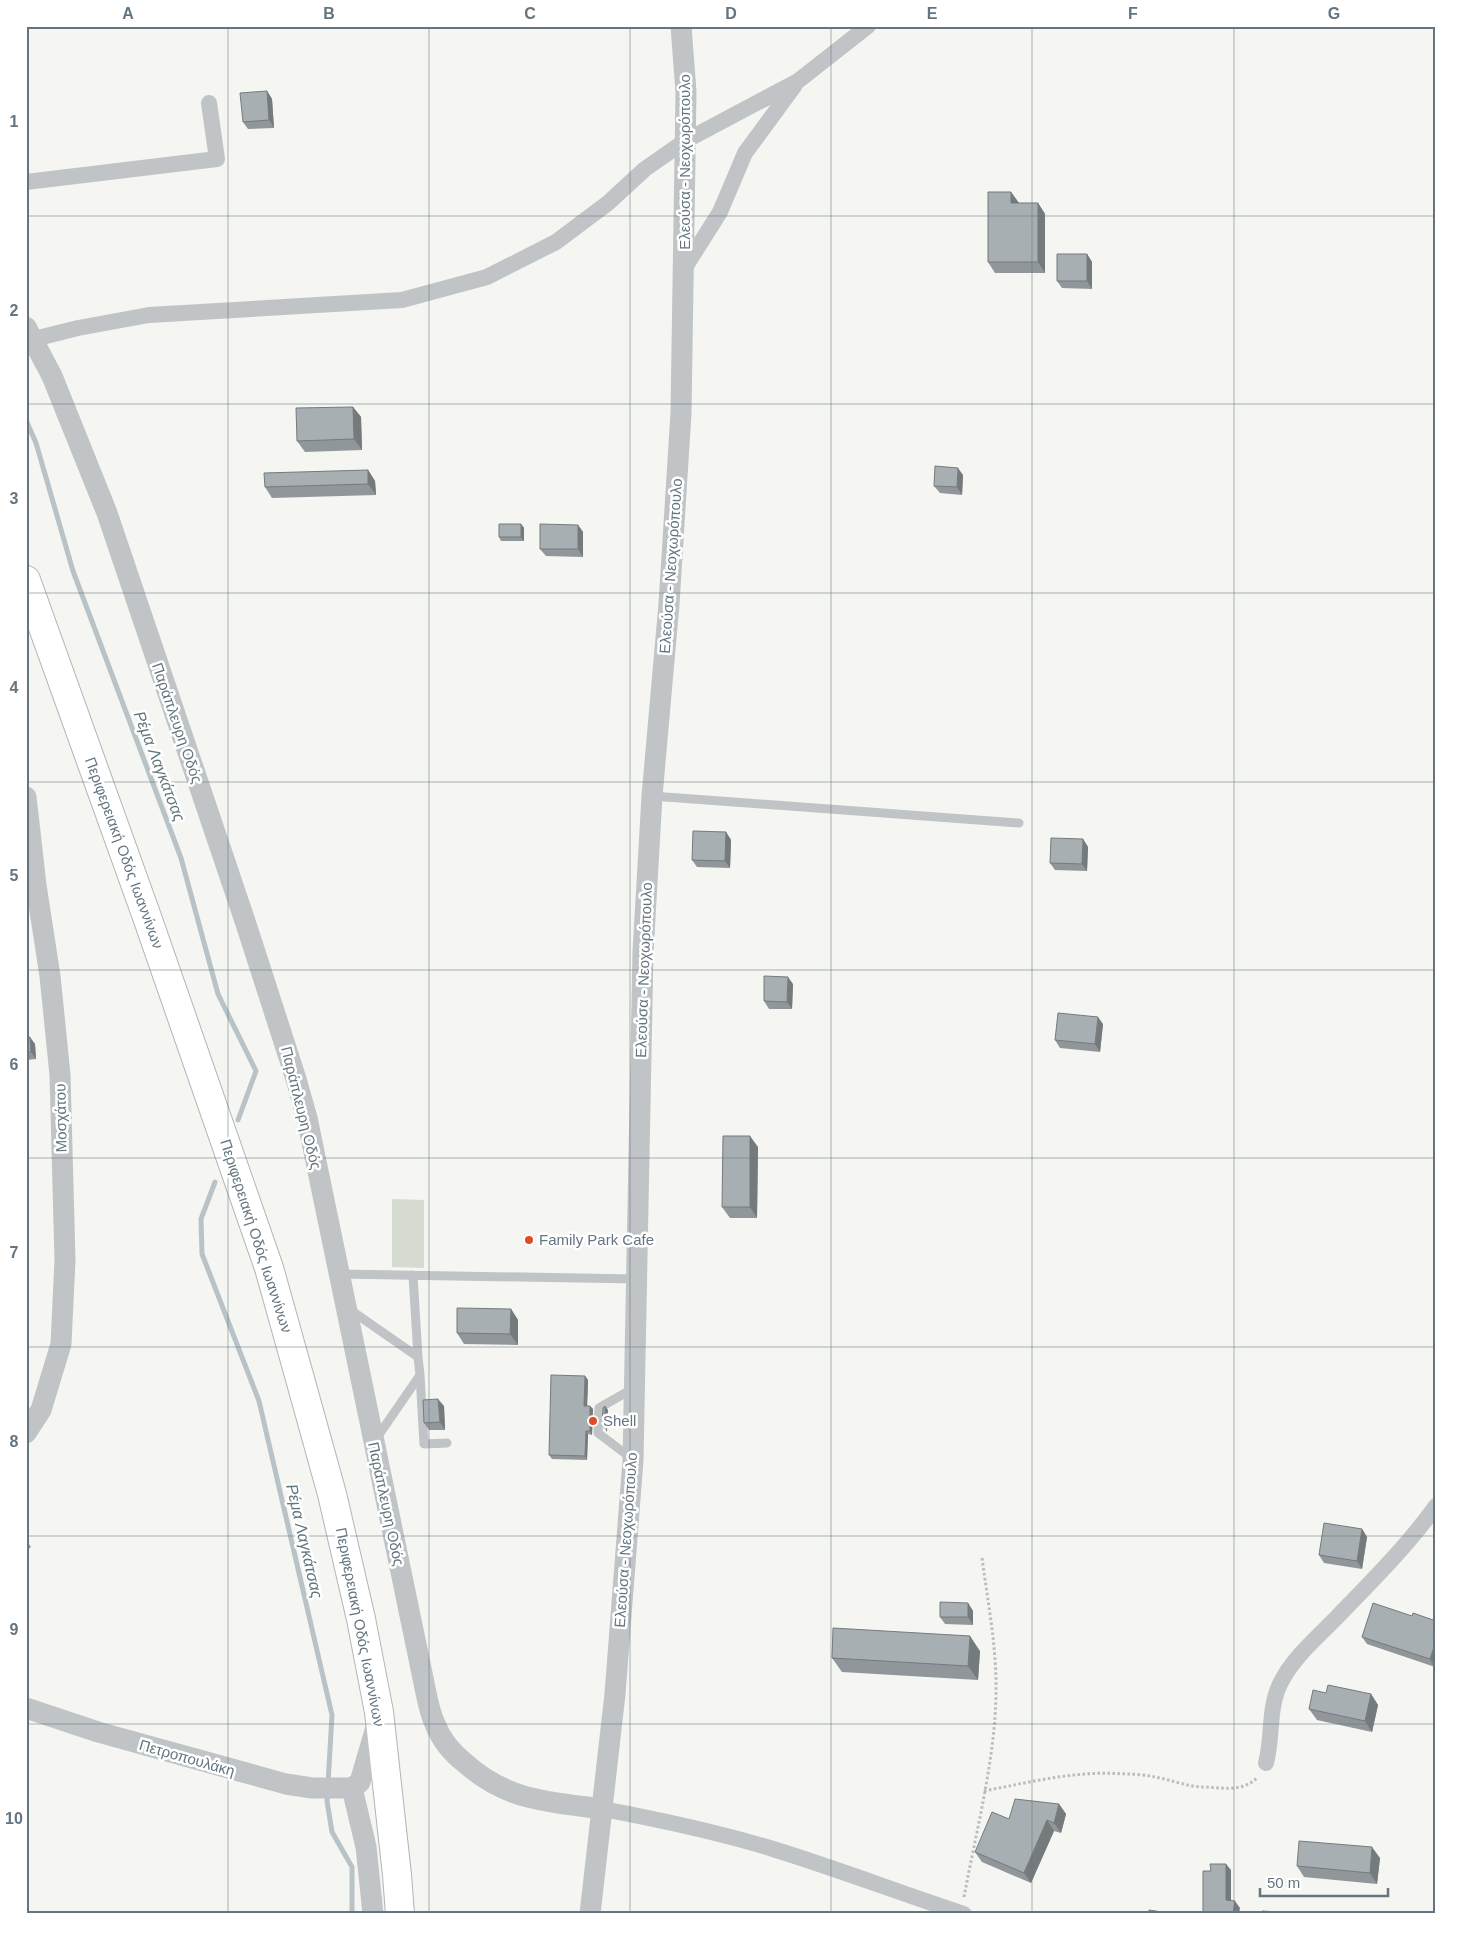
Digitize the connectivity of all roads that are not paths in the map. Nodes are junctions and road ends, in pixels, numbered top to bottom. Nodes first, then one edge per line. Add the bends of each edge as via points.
1 (681, 26) edge
2 (868, 26) edge
3 (798, 81) junction
4 (208, 103) dead end
5 (685, 141) junction
6 (26, 182) edge
7 (684, 269) junction
8 (30, 333) edge
9 (26, 580) edge
10 (652, 796) junction
11 (26, 797) edge
12 (1019, 823) dead end
13 (338, 1274) junction
14 (413, 1275) junction
15 (637, 1279) junction
16 (345, 1306) junction
17 (418, 1357) junction
18 (420, 1375) junction
19 (634, 1388) junction
20 (26, 1434) edge
21 (374, 1443) junction
22 (447, 1443) dead end
23 (633, 1460) junction
24 (1436, 1506) edge
25 (26, 1708) edge
26 (379, 1712) junction
27 (1266, 1763) road end
28 (346, 1788) junction
29 (603, 1809) junction
30 (963, 1913) edge
31 (373, 1914) edge
32 (400, 1914) edge
33 (590, 1914) edge

1 - 5 street, Ελεούσα - Νεοχωρόπουλο via 686,77
2 - 3 street
3 - 5 street
3 - 7 street via 745,153 720,212
4 - 6 street via 217,159
5 - 7 street, Ελεούσα - Νεοχωρόπουλο
5 - 8 street via 645,169 608,204 556,242 486,277 402,300 149,315
7 - 10 street, Ελεούσα - Νεοχωρόπουλο via 680,449
8 - 13 street, Παράπλευρη Οδός via 76,433 107,513 254,950 305,1110
9 - 26 highway, Περιφερειακή Οδός Ιωαννίνων via 269,1268 332,1494
10 - 12 lane
10 - 15 street, Ελεούσα - Νεοχωρόπουλο via 644,952
11 - 20 street, Μοσχάτου via 60,1075 65,1273 61,1344 41,1410
13 - 14 lane
13 - 16 street, Παράπλευρη Οδός
14 - 15 lane
14 - 17 lane
15 - 19 street, Ελεούσα - Νεοχωρόπουλο
16 - 17 lane
16 - 21 street, Παράπλευρη Οδός
17 - 18 lane
18 - 21 lane
18 - 22 lane via 424,1444
19 - 23 street, Ελεούσα - Νεοχωρόπουλο
19 - 23 lane via 599,1408 598,1433
21 - 29 street, Παράπλευρη Οδός via 429,1705 441,1736 468,1767 504,1790 535,1799
23 - 29 street, Ελεούσα - Νεοχωρόπουλο
24 - 27 street via 1416,1533 1291,1664 1278,1686
25 - 28 street, Πετροπουλάκη via 249,1775 312,1788
26 - 28 street via 360,1782
26 - 32 highway, Περιφερειακή Οδός Ιωαννίνων
28 - 31 street via 366,1847
29 - 30 street via 747,1842
29 - 33 street, Ελεούσα - Νεοχωρόπουλο

